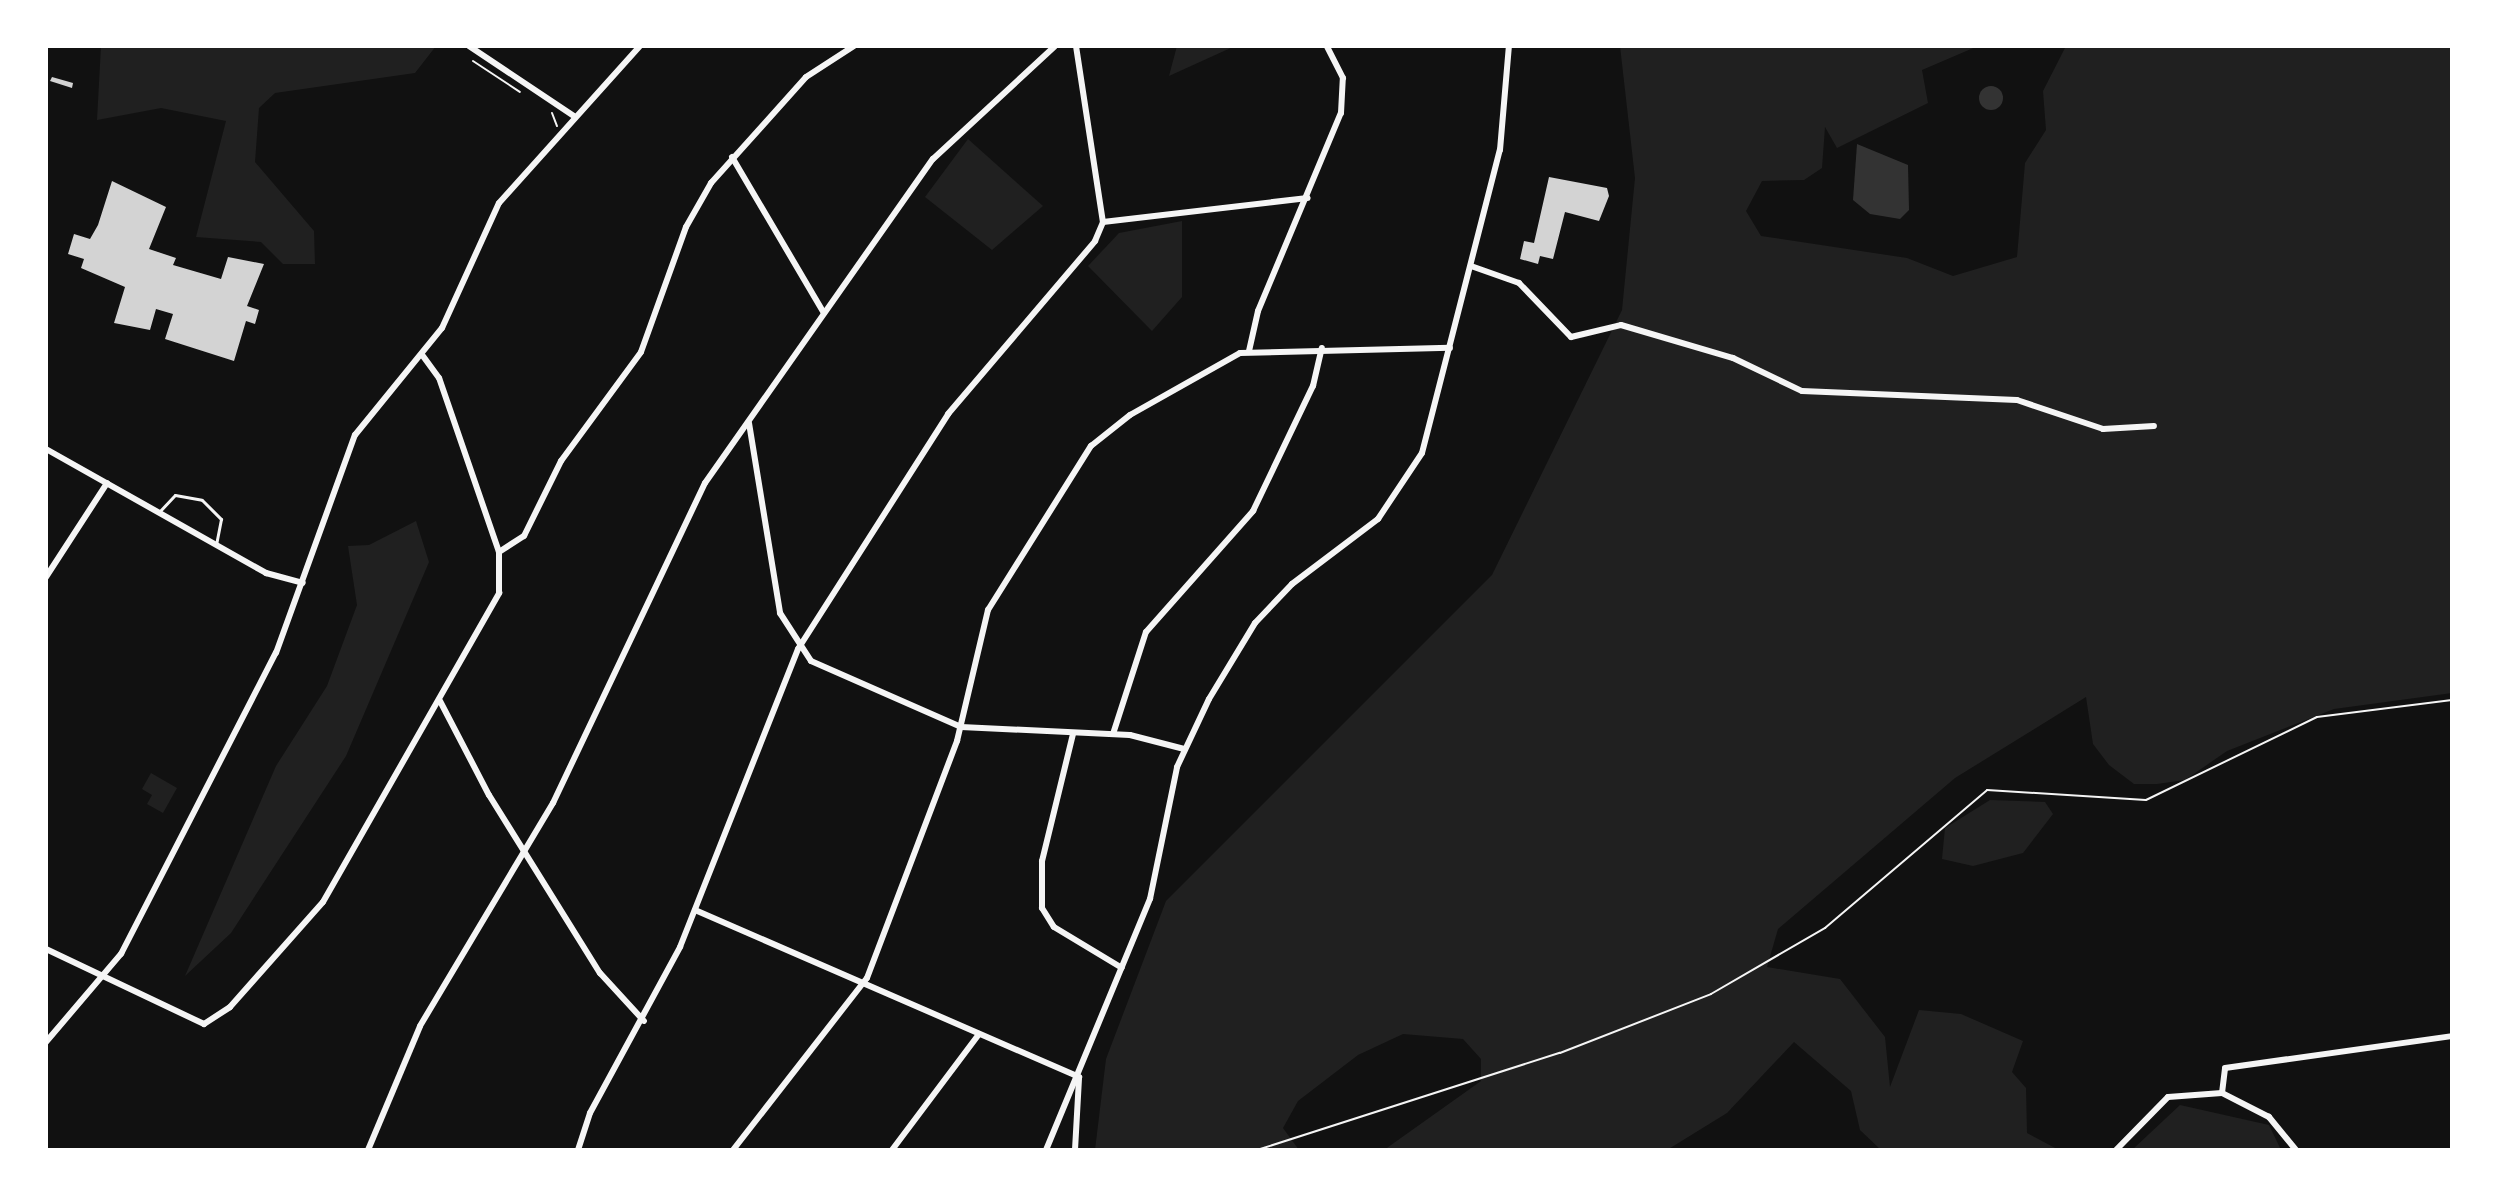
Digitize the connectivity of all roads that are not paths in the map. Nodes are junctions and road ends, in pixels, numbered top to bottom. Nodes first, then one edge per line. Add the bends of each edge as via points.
1 (469, 46) edge
2 (640, 46) edge
3 (854, 46) edge
4 (1055, 46) edge
5 (1076, 46) edge
6 (1327, 46) edge
7 (1509, 46) edge
8 (574, 116) junction
9 (732, 157) junction
10 (1308, 198) junction
11 (1103, 222) junction
12 (1471, 266) junction
13 (824, 313) junction
14 (1322, 348) junction
15 (1450, 348) junction
16 (1249, 351) junction
17 (423, 356) junction
18 (749, 422) junction
19 (2154, 426) dead end
20 (46, 449) edge
21 (107, 483) junction
22 (159, 512) junction
23 (216, 545) junction
24 (499, 552) junction
25 (46, 577) edge
26 (303, 583) junction
27 (798, 649) junction
28 (440, 701) junction
29 (961, 727) junction
30 (1073, 734) junction
31 (1113, 734) junction
32 (1184, 749) junction
33 (526, 851) junction
34 (695, 910) junction
35 (46, 949) edge
36 (1122, 968) junction
37 (107, 976) junction
38 (861, 983) junction
39 (644, 1021) junction
40 (979, 1034) junction
41 (2452, 1036) edge
42 (46, 1042) edge
43 (1079, 1077) junction
44 (2222, 1093) junction
45 (368, 1150) edge
46 (578, 1150) edge
47 (733, 1150) edge
48 (892, 1150) edge
49 (1046, 1150) edge
50 (1075, 1150) edge
51 (2116, 1150) edge
52 (2296, 1150) edge

1 - 8 street
2 - 8 street
3 - 9 street via 806,77
4 - 13 street via 933,159
5 - 11 street
6 - 10 street via 1343,78 1343,103
7 - 12 street via 1505,121
8 - 17 street via 490,216 450,312
9 - 13 street
9 - 24 street via 693,211 637,360 561,461 524,536
10 - 11 street
10 - 16 street via 1258,311
11 - 27 street via 1095,241 934,433
12 - 15 street
12 - 19 street via 1519,283 1571,337 1621,325 1733,358 1802,391 2017,400 2103,429
13 - 18 street
14 - 15 street
14 - 16 street
14 - 31 street via 1313,386 1253,511 1146,632
15 - 32 street via 1407,484 1378,519 1292,584 1255,623
16 - 29 street via 1130,415 1081,459 988,610
17 - 24 street via 439,378
17 - 26 street via 346,451
18 - 27 street via 776,597
18 - 33 street via 686,516
20 - 21 street
21 - 22 street
21 - 25 street
22 - 23 street
22 - 23 lane via 175,495 202,500 221,519
23 - 26 street
24 - 28 street via 494,607
26 - 37 street via 282,640
27 - 29 street via 839,678
27 - 34 street
28 - 33 street
28 - 37 street via 323,902 218,1018 186,1021
29 - 30 street
29 - 38 street
30 - 31 street
30 - 36 street via 1042,861 1042,908 1054,927
31 - 32 street
32 - 36 street via 1156,880
33 - 39 street via 610,989
33 - 45 street via 420,1026
34 - 38 street
34 - 39 street
35 - 37 street
36 - 43 street
37 - 42 street
38 - 40 street
38 - 47 street
39 - 46 street via 590,1113
40 - 43 street
40 - 48 street
41 - 44 street via 2238,1062 2219,1076
43 - 49 street
43 - 50 street
44 - 51 street via 2168,1097
44 - 52 street via 2269,1117

